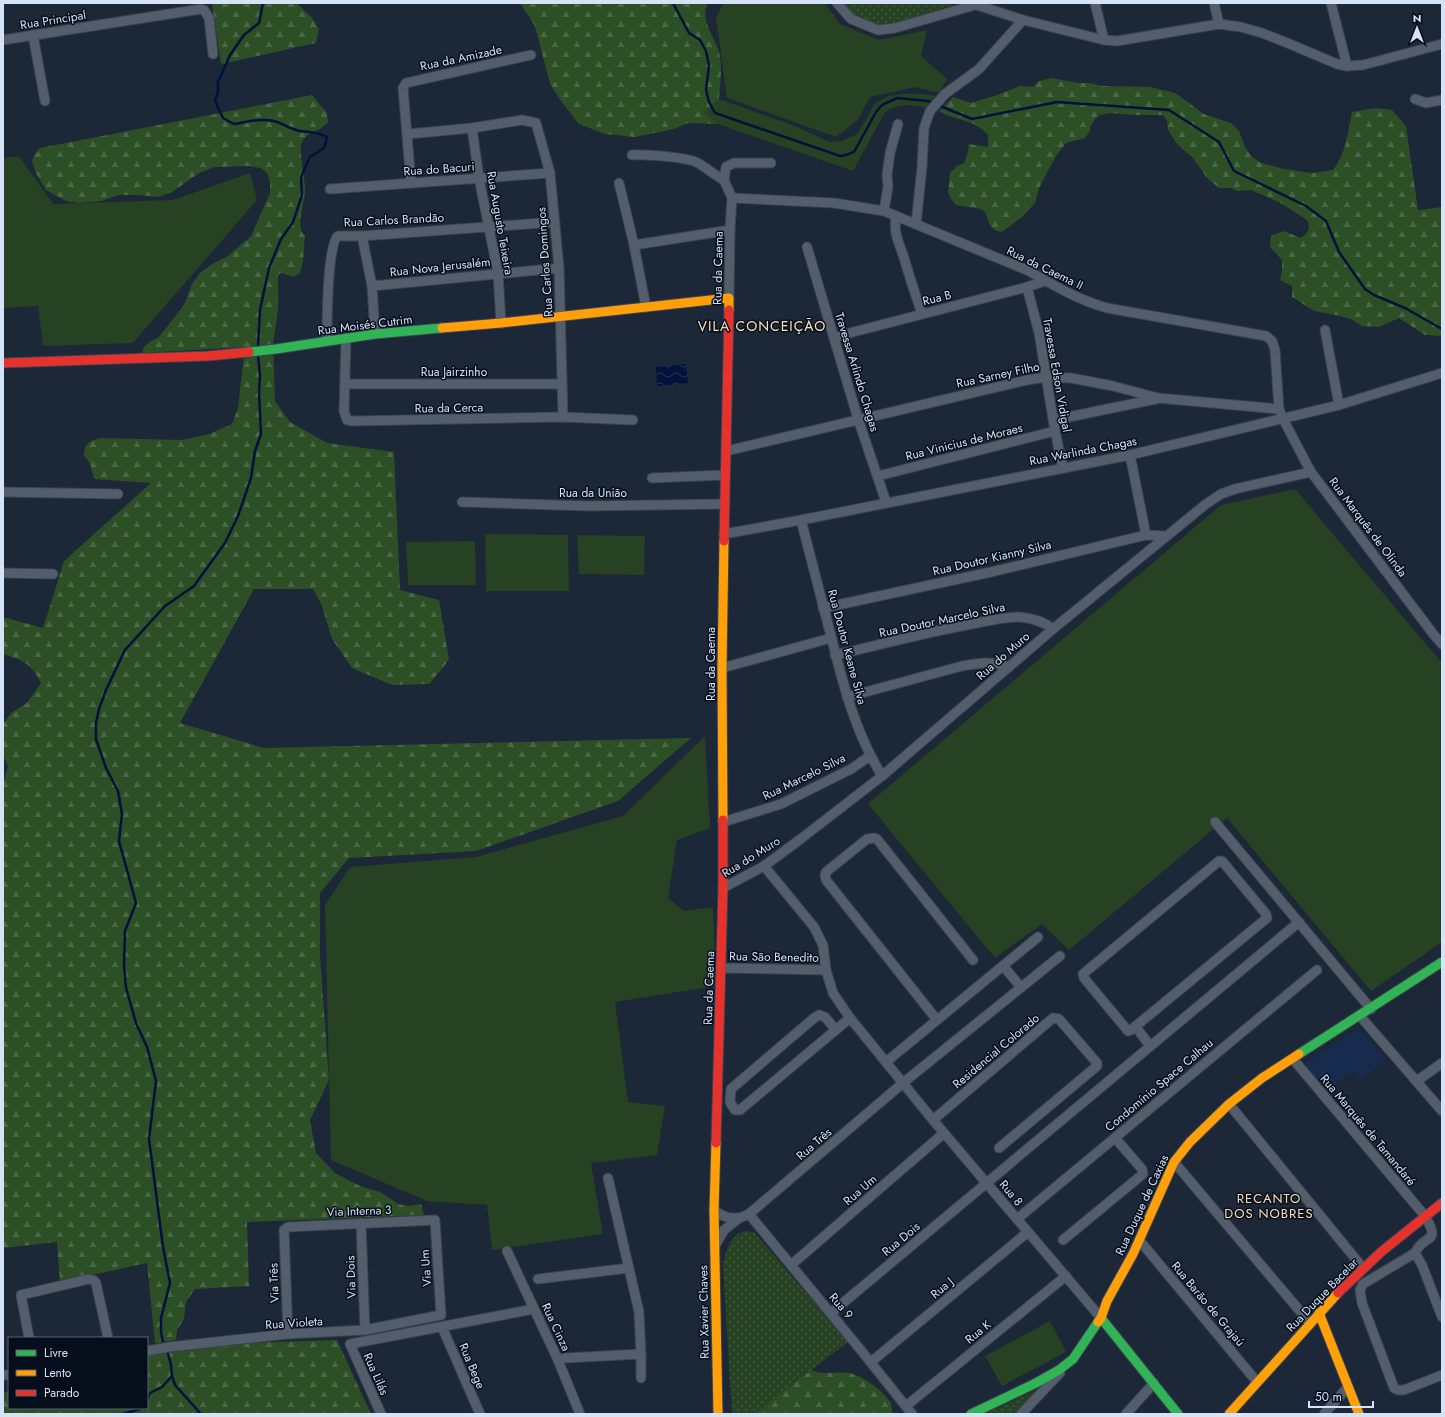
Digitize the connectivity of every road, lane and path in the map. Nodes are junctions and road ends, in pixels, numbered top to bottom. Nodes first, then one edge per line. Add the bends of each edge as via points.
1 (838, 3) edge
2 (1095, 3) edge
3 (1214, 3) edge
4 (1331, 3) edge
5 (974, 4) edge
6 (1023, 20) junction
7 (1219, 24) junction
8 (33, 35) junction
9 (3, 40) edge
10 (1104, 40) junction
11 (1442, 44) edge
12 (213, 54) dead end
13 (531, 55) dead end
14 (1347, 66) junction
15 (1415, 99) dead end
16 (1442, 100) edge
17 (45, 102) dead end
18 (898, 124) dead end
19 (472, 128) junction
20 (408, 134) junction
21 (632, 155) dead end
22 (771, 163) dead end
23 (550, 173) junction
24 (479, 178) junction
25 (724, 180) junction
26 (411, 183) junction
27 (619, 183) dead end
28 (330, 189) dead end
29 (732, 198) junction
30 (884, 211) junction
31 (896, 216) junction
32 (555, 222) junction
33 (916, 224) junction
34 (488, 226) junction
35 (730, 230) junction
36 (362, 236) junction
37 (634, 245) junction
38 (807, 247) dead end
39 (559, 268) junction
40 (498, 273) junction
41 (1046, 281) junction
42 (372, 286) junction
43 (1027, 288) junction
44 (729, 298) junction
45 (646, 306) junction
46 (922, 314) junction
47 (561, 316) junction
48 (501, 323) junction
49 (1325, 330) dead end
50 (375, 334) junction
51 (834, 337) junction
52 (346, 338) junction
53 (327, 341) junction
54 (3, 363) edge
55 (1442, 373) edge
56 (1047, 377) junction
57 (345, 384) junction
58 (562, 384) junction
59 (1158, 398) junction
60 (1339, 405) junction
61 (1279, 409) junction
62 (562, 417) junction
63 (858, 419) junction
64 (1283, 419) junction
65 (633, 420) dead end
66 (1054, 420) junction
67 (1055, 431) junction
68 (726, 451) junction
69 (1130, 455) junction
70 (1063, 468) junction
71 (1311, 472) junction
72 (725, 475) junction
73 (878, 476) junction
74 (652, 478) dead end
75 (3, 492) edge
76 (118, 494) dead end
77 (462, 502) dead end
78 (886, 502) junction
79 (725, 504) junction
80 (801, 520) junction
81 (724, 534) junction
82 (1146, 535) junction
83 (1166, 536) junction
84 (3, 573) edge
85 (53, 574) dead end
86 (823, 608) junction
87 (1053, 629) junction
88 (831, 638) junction
89 (1442, 644) edge
90 (835, 655) junction
91 (1009, 667) junction
92 (722, 668) junction
93 (847, 697) junction
94 (870, 756) junction
95 (882, 776) junction
96 (723, 822) junction
97 (1215, 822) dead end
98 (764, 866) junction
99 (723, 888) junction
100 (1299, 922) junction
101 (1038, 937) dead end
102 (1060, 956) dead end
103 (973, 960) dead end
104 (1442, 962) edge
105 (1003, 966) junction
106 (721, 968) junction
107 (826, 970) junction
108 (1317, 970) dead end
109 (1021, 987) junction
110 (1371, 1009) junction
111 (1360, 1016) junction
112 (850, 1018) junction
113 (937, 1020) junction
114 (1136, 1027) junction
115 (836, 1030) junction
116 (1150, 1046) junction
117 (1293, 1059) junction
118 (886, 1062) junction
119 (1442, 1062) edge
120 (1417, 1081) junction
121 (903, 1083) junction
122 (1229, 1104) junction
123 (1442, 1111) edge
124 (933, 1120) junction
125 (944, 1133) junction
126 (1115, 1138) junction
127 (999, 1148) dead end
128 (1174, 1162) junction
129 (608, 1178) dead end
130 (986, 1183) junction
131 (1442, 1203) edge
132 (714, 1210) junction
133 (749, 1214) junction
134 (1425, 1216) junction
135 (738, 1219) junction
136 (1017, 1219) junction
137 (435, 1220) joint
138 (361, 1223) junction
139 (284, 1230) joint
140 (1028, 1232) junction
141 (1063, 1240) dead end
142 (1140, 1241) junction
143 (714, 1250) junction
144 (507, 1251) dead end
145 (1415, 1253) junction
146 (791, 1265) junction
147 (629, 1268) junction
148 (1363, 1268) junction
149 (1066, 1276) junction
150 (538, 1279) dead end
151 (534, 1309) junction
152 (831, 1313) junction
153 (1319, 1313) junction
154 (441, 1315) joint
155 (1442, 1317) edge
156 (1101, 1318) junction
157 (1310, 1323) junction
158 (442, 1327) junction
159 (365, 1330) junction
160 (288, 1334) junction
161 (29, 1337) edge
162 (108, 1337) edge
163 (148, 1351) edge
164 (641, 1354) junction
165 (562, 1359) junction
166 (1073, 1359) junction
167 (871, 1362) junction
168 (1442, 1375) edge
169 (641, 1378) dead end
170 (1257, 1382) junction
171 (1154, 1383) junction
172 (1348, 1387) junction
173 (909, 1410) edge
174 (381, 1414) edge
175 (480, 1414) edge
176 (580, 1414) edge
177 (718, 1414) edge
178 (971, 1414) edge
179 (1021, 1414) edge
180 (1126, 1414) edge
181 (1178, 1414) edge
182 (1229, 1414) edge
183 (1324, 1414) edge
184 (1359, 1414) edge

1 - 5 street via 852,19 878,30 895,28
2 - 10 street
3 - 7 street
4 - 14 street
5 - 6 street
6 - 10 street
6 - 33 street via 980,69 945,94 930,110 924,128
7 - 10 street via 1117,41
7 - 14 street via 1262,33
8 - 9 street, Rua Principal
8 - 12 street, Rua Principal via 204,10 209,18
8 - 17 street
11 - 14 street via 1363,65
13 - 20 street, Rua da Amizade via 406,83 403,92
15 - 16 street via 1426,103
18 - 30 street via 890,153
19 - 20 street
19 - 23 street, Rua Carlos Domingos via 522,120 536,122
19 - 24 street, Rua Augusto Teixeira
20 - 26 street
21 - 25 street via 685,159 698,163
22 - 25 street via 728,164
23 - 24 street, Rua do Bacuri
23 - 32 street, Rua Carlos Domingos
24 - 26 street, Rua do Bacuri
24 - 34 street, Rua Augusto Teixeira
25 - 29 street, Rua da Caema
26 - 28 street, Rua do Bacuri
27 - 37 street
29 - 30 street, Rua da Caema II via 834,203
29 - 35 street, Rua da Caema
30 - 31 street, Rua da Caema II
31 - 33 street, Rua da Caema II
31 - 46 street via 897,241
32 - 34 street
32 - 39 street, Rua Carlos Domingos
33 - 41 street, Rua da Caema II via 1029,271
34 - 36 street, Rua Carlos Brandão
34 - 40 street, Rua Augusto Teixeira
35 - 37 street
35 - 44 street, Rua da Caema
36 - 42 street
36 - 53 street, Rua Carlos Brandão via 338,236 333,241 328,290
37 - 45 street
38 - 51 street, Travessa Arlindo Chagas
39 - 40 street, Rua Nova Jerusalém
39 - 47 street, Rua Carlos Domingos
40 - 42 street, Rua Nova Jerusalém
40 - 48 street, Rua Augusto Teixeira
41 - 43 street, Rua B
41 - 61 street, Rua da Caema II via 1084,300 1108,308 1266,336 1272,341 1275,350
42 - 50 street
43 - 46 street, Rua B
43 - 56 street, Travessa Edson Vidigal
44 - 45 street, Rua Moisés Cutrim
44 - 68 street, Rua da Caema
45 - 47 street, Rua Moisés Cutrim
46 - 51 street, Rua B
47 - 48 street, Rua Moisés Cutrim
47 - 58 street, Rua Carlos Domingos
48 - 50 street, Rua Moisés Cutrim
49 - 60 street
50 - 52 street, Rua Moisés Cutrim
51 - 63 street, Travessa Arlindo Chagas
52 - 53 street, Rua Moisés Cutrim
52 - 57 street, Rua da Cerca
53 - 54 street, Rua Moisés Cutrim via 208,356
55 - 60 street, Rua Warlinda Chagas
56 - 59 street, Rua Sarney Filho via 1086,380
56 - 63 street, Rua Sarney Filho
56 - 66 street, Travessa Edson Vidigal
57 - 58 street, Rua Jairzinho
57 - 62 street, Rua da Cerca via 345,416 347,420 352,421
58 - 62 street, Rua Carlos Domingos
59 - 61 street, Rua Sarney Filho
59 - 66 street
60 - 64 street, Rua Warlinda Chagas
61 - 64 street, Rua da Caema II
62 - 65 street, Rua da Cerca
63 - 68 street, Rua Sarney Filho
63 - 73 street, Travessa Arlindo Chagas
64 - 69 street, Rua Warlinda Chagas
64 - 71 street, Rua Marquês de Olinda
66 - 67 street, Travessa Edson Vidigal
67 - 70 street, Travessa Edson Vidigal
67 - 73 street, Rua Vinicius de Moraes
68 - 72 street, Rua da Caema
69 - 70 street, Rua Warlinda Chagas
69 - 82 street
70 - 78 street, Rua Warlinda Chagas
71 - 83 street, Rua do Muro via 1221,494
71 - 89 street, Rua Marquês de Olinda
72 - 74 street
72 - 79 street, Rua da Caema
73 - 78 street, Travessa Arlindo Chagas
75 - 76 street
77 - 79 street, Rua da União via 588,506
78 - 80 street, Rua Warlinda Chagas
79 - 81 street, Rua da Caema
80 - 81 street, Rua Warlinda Chagas
80 - 86 street, Rua Doutor Keane Silva
81 - 92 street, Rua da Caema
82 - 83 street, Rua Doutor Kianny Silva
82 - 86 street, Rua Doutor Kianny Silva
83 - 87 street, Rua do Muro
84 - 85 street
86 - 88 street, Rua Doutor Keane Silva
87 - 90 street, Rua Doutor Marcelo Silva via 1033,619 1002,618
87 - 91 street, Rua do Muro
88 - 90 street, Rua Doutor Keane Silva
88 - 92 street
90 - 93 street, Rua Doutor Keane Silva
91 - 93 street via 996,663 962,666
91 - 95 street, Rua do Muro
92 - 96 street, Rua da Caema
93 - 94 street, Rua Doutor Keane Silva
94 - 95 street, Rua Doutor Keane Silva
94 - 96 street, Rua Marcelo Silva via 781,804
95 - 98 street, Rua do Muro
96 - 99 street, Rua da Caema
97 - 100 street
98 - 99 street, Rua do Muro
98 - 107 street, Rua 8 via 814,927 823,945
99 - 106 street, Rua da Caema
100 - 110 street
100 - 116 street, Rua Dois via 1162,1032
101 - 105 street
102 - 109 street, Rua Três
103 - 113 street via 877,839 867,839 826,872 826,880
104 - 110 street, Rua Duque de Caxias
105 - 109 street
105 - 113 street
106 - 107 street, Rua São Benedito
106 - 132 street, Rua da Caema
107 - 112 street, Rua 8 via 833,993
108 - 126 street, Condomínio Space Calhau
109 - 121 street, Rua Três
110 - 111 street, Rua Duque de Caxias
111 - 117 street, Rua Duque de Caxias
111 - 120 street
112 - 115 street
112 - 118 street, Rua 8
113 - 118 street
114 - 114 street via 1267,918 1221,861 1083,974 1127,1030
114 - 116 street
115 - 115 street via 740,1110 734,1110 730,1102 731,1089 814,1018 819,1015 825,1017
116 - 130 street, Rua Dois
117 - 122 street, Rua Duque de Caxias
117 - 134 street, Rua Marquês de Tamandaré
118 - 121 street, Rua 8
119 - 120 street
120 - 123 street
121 - 124 street, Rua 8
121 - 133 street, Rua Três
122 - 128 street, Rua Duque de Caxias via 1190,1142
122 - 148 street
124 - 125 street, Rua 8
124 - 127 street, Residencial Colorado via 1053,1018 1059,1019 1097,1066
125 - 130 street, Rua 8
125 - 146 street, Rua Um
126 - 136 street, Condomínio Space Calhau
126 - 141 street via 1142,1169 1143,1174
128 - 142 street, Rua Duque de Caxias
128 - 157 street
129 - 147 street
130 - 136 street, Rua 8
130 - 152 street, Rua Dois
131 - 134 street, Rua Duque Bacelar
132 - 135 street via 723,1217
132 - 143 street, Rua Xavier Chaves
133 - 135 street, Rua Três
133 - 146 street, Rua 9
134 - 145 street, Rua Marquês de Tamandaré via 1433,1233
134 - 148 street, Rua Duque Bacelar
135 - 143 street, Rua Três via 724,1230
136 - 140 street, Rua 8
137 - 138 street, Via Interna 3
137 - 154 street, Via Um
138 - 139 street, Via Interna 3 via 288,1227
138 - 159 street, Via Dois
139 - 160 street, Via Três
140 - 149 street, Rua 8
140 - 167 street, Rua J
142 - 156 street, Rua Duque de Caxias via 1109,1297
142 - 170 street, Rua Barão de Grajaú
143 - 177 street, Rua Xavier Chaves
144 - 151 street, Rua Cinza
145 - 155 street
145 - 168 street via 1363,1284 1360,1296 1394,1388 1404,1390
146 - 152 street, Rua 9
147 - 150 street
147 - 164 street via 639,1312
148 - 153 street, Rua Duque Bacelar
149 - 156 street, Rua 8
149 - 173 street, Rua K
151 - 158 street
151 - 165 street, Rua Cinza
152 - 167 street, Rua 9
153 - 157 street, Rua Duque Bacelar
153 - 172 street
154 - 159 street, Rua Violeta
156 - 166 street, Rua Duque de Caxias
156 - 171 street
157 - 170 street, Rua Duque Bacelar
158 - 174 street, Rua Lilás via 350,1344
158 - 175 street, Rua Bege
159 - 160 street, Rua Violeta
160 - 163 street, Rua Violeta via 169,1346
161 - 162 street via 21,1295 93,1280 96,1283
164 - 165 street, Rua Cinza
164 - 169 street
165 - 176 street, Rua Cinza
166 - 178 street via 1034,1384
166 - 179 street, Rua Duque de Caxias
167 - 173 street, Rua 9
170 - 182 street, Rua Duque Bacelar
171 - 180 street
171 - 181 street
172 - 183 street
172 - 184 street

